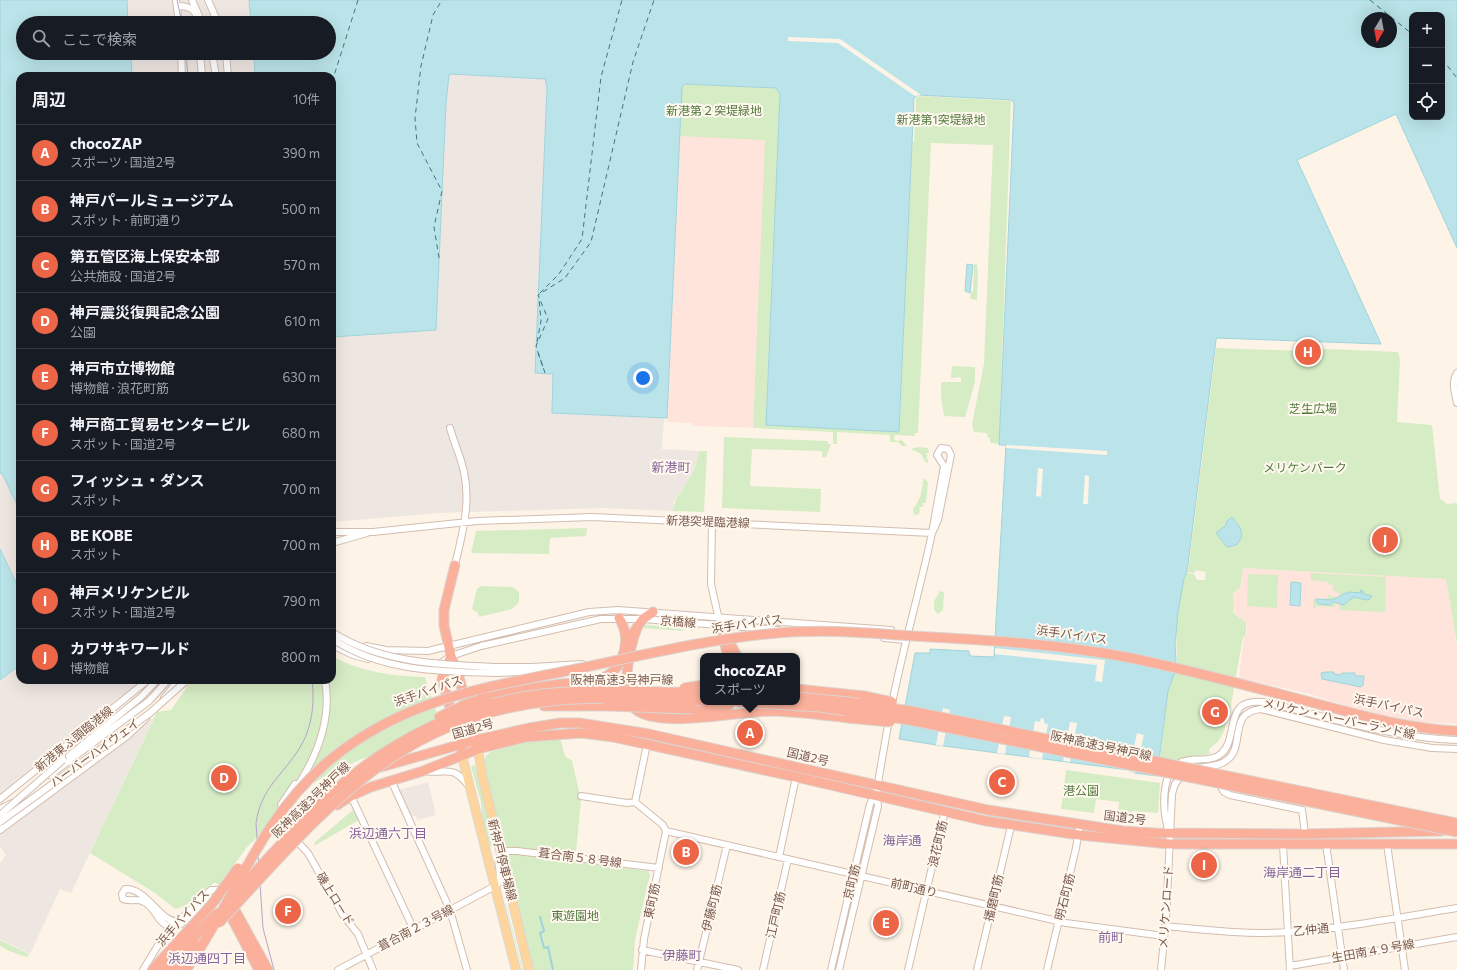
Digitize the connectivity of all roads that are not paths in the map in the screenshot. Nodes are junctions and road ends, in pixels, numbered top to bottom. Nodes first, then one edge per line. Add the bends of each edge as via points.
1 (192, 0) edge
2 (209, 0) edge
3 (177, 3) edge
4 (178, 16) edge
5 (197, 16) edge
6 (199, 16) edge
7 (215, 16) edge
8 (181, 60) edge
9 (201, 60) edge
10 (213, 60) edge
11 (227, 60) edge
12 (182, 72) edge
13 (202, 72) edge
14 (215, 72) edge
15 (228, 72) edge
16 (1457, 373) edge
17 (1457, 403) edge
18 (450, 428) dead end
19 (712, 522) junction
20 (464, 523) junction
21 (336, 532) edge
22 (373, 532) junction
23 (932, 533) junction
24 (336, 542) edge
25 (455, 566) joint
26 (653, 612) junction
27 (618, 618) junction
28 (644, 619) junction
29 (719, 621) junction
30 (625, 628) junction
31 (637, 628) junction
32 (909, 632) junction
33 (336, 634) edge
34 (336, 634) edge
35 (629, 640) junction
36 (906, 640) junction
37 (336, 641) edge
38 (448, 646) junction
39 (336, 647) edge
40 (628, 650) junction
41 (727, 653) edge
42 (735, 653) edge
43 (451, 656) junction
44 (604, 661) junction
45 (579, 668) junction
46 (143, 684) edge
47 (153, 684) edge
48 (164, 684) edge
49 (176, 684) edge
50 (177, 684) edge
51 (183, 684) edge
52 (323, 684) edge
53 (323, 684) edge
54 (700, 685) edge
55 (800, 689) edge
56 (620, 691) junction
57 (700, 693) edge
58 (800, 697) edge
59 (700, 701) edge
60 (730, 705) edge
61 (779, 705) edge
62 (1282, 706) junction
63 (489, 713) junction
64 (1280, 713) junction
65 (962, 726) junction
66 (1457, 730) edge
67 (415, 733) junction
68 (1397, 734) junction
69 (476, 740) junction
70 (1457, 740) edge
71 (1396, 742) junction
72 (647, 744) junction
73 (460, 745) junction
74 (478, 749) junction
75 (1457, 749) edge
76 (462, 756) junction
77 (1208, 766) junction
78 (423, 771) junction
79 (796, 777) junction
80 (391, 780) junction
81 (471, 789) junction
82 (876, 790) junction
83 (350, 796) junction
84 (581, 796) dead end
85 (0, 799) edge
86 (635, 802) junction
87 (283, 805) junction
88 (0, 809) edge
89 (945, 811) junction
90 (0, 816) edge
91 (0, 822) edge
92 (1457, 823) edge
93 (1080, 824) junction
94 (1011, 826) junction
95 (0, 830) edge
96 (666, 831) junction
97 (1457, 831) edge
98 (288, 833) junction
99 (1169, 833) junction
100 (1305, 834) junction
101 (1079, 835) junction
102 (299, 843) junction
103 (1170, 844) junction
104 (1326, 844) junction
105 (1387, 844) junction
106 (1457, 844) edge
107 (727, 845) junction
108 (1283, 845) junction
109 (500, 852) junction
110 (779, 857) junction
111 (788, 859) junction
112 (659, 868) junction
113 (854, 875) junction
114 (862, 876) junction
115 (494, 884) junction
116 (926, 891) junction
117 (226, 900) junction
118 (992, 906) junction
119 (1457, 908) edge
120 (450, 910) junction
121 (233, 912) junction
122 (1397, 917) junction
123 (173, 921) junction
124 (1059, 922) junction
125 (168, 926) junction
126 (1165, 926) junction
127 (1338, 927) junction
128 (414, 930) junction
129 (1288, 932) junction
130 (1164, 936) junction
131 (1457, 937) edge
132 (1401, 945) junction
133 (642, 950) junction
134 (367, 954) junction
135 (1342, 956) junction
136 (699, 961) junction
137 (1290, 968) edge
138 (143, 970) edge
139 (152, 970) edge
140 (162, 970) edge
141 (176, 970) edge
142 (186, 970) edge
143 (259, 970) edge
144 (268, 970) edge
145 (338, 970) edge
146 (373, 970) edge
147 (467, 970) edge
148 (516, 970) edge
149 (529, 970) edge
150 (641, 970) edge
151 (697, 970) edge
152 (738, 970) edge
153 (764, 970) edge
154 (831, 970) edge
155 (839, 970) edge
156 (908, 970) edge
157 (977, 970) edge
158 (1047, 970) edge
159 (1161, 970) edge
160 (1344, 970) edge
161 (1405, 970) edge

1 - 6 street
2 - 7 street
3 - 4 street
3 - 5 street via 192,8
8 - 12 street
9 - 13 street
10 - 14 street
11 - 15 street, bridge
16 - 17 street via 1454,384
18 - 20 street via 466,484
19 - 20 street, 新港突堤臨港線 via 592,517
19 - 23 street, 新港突堤臨港線
19 - 29 street via 711,584
20 - 22 street, 新港突堤臨港線
20 - 25 street
21 - 22 street, 新港突堤臨港線
22 - 24 street, 新港突堤臨港線
23 - 23 street via 944,466 938,453 940,449 946,448 950,451 951,457 938,520
23 - 32 street
25 - 38 highway via 444,614
26 - 28 highway
26 - 29 street, 京橋線
26 - 38 street, 京橋線 via 589,612
27 - 28 street, 京橋線
27 - 30 highway
27 - 43 street, 京橋線 via 579,623 481,646
28 - 29 street, 京橋線
28 - 31 highway
29 - 32 street, 京橋線
29 - 36 street, 京橋線
29 - 41 highway
29 - 42 highway
30 - 35 highway
30 - 40 highway
31 - 35 highway
31 - 40 highway
32 - 36 street
33 - 38 street, 京橋線 via 358,643 386,650 428,651
34 - 44 street, bridge via 350,643 387,655 437,663 496,667 552,666
35 - 40 highway
36 - 82 street
37 - 45 street, bridge via 360,655 410,668 496,673
38 - 43 highway
39 - 43 street, 京橋線 via 366,658 406,666 435,667
40 - 65 highway, bridge via 627,690 630,702 635,709 649,716 691,719 780,712
40 - 67 highway, bridge via 617,668 606,677 589,682 521,690 473,702 450,711
43 - 69 highway via 460,677
43 - 73 highway via 442,680
44 - 66 highway, 浜手バイパス, bridge via 743,634 782,630 841,629 1009,640 1068,645 1129,655 1399,722
44 - 87 highway, 浜手バイパス, bridge via 479,686 430,700 395,714 344,746 307,777
45 - 66 highway, 浜手バイパス, bridge via 744,637 797,632 842,632 1009,642 1128,658 1194,672 1369,718 1418,728
45 - 87 highway, 浜手バイパス, bridge via 459,694 396,716 345,748
46 - 85 street, 新港東ふ頭臨港線
47 - 90 street, bridge
48 - 88 street, 新港東ふ頭臨港線 via 149,701 15,801
49 - 95 street, bridge via 127,736
50 - 90 street, ハーバーハイウェイ, bridge via 149,709
51 - 91 street, ハーバーハイウェイ, bridge via 150,713
52 - 87 street via 323,707 317,739 304,769
53 - 87 street, bridge via 326,718 316,751 307,770
54 - 56 highway, bridge
55 - 65 highway, bridge via 864,696 917,709
56 - 57 highway, 阪神高速3号神戸線, bridge
56 - 67 highway, 阪神高速3号神戸線, bridge via 556,692 521,697 467,712
58 - 65 highway, 阪神高速3号神戸線, bridge via 868,704
59 - 63 highway, 阪神高速3号神戸線, bridge via 557,700
60 - 63 highway, bridge via 721,709 557,705
61 - 65 highway, 阪神高速3号神戸線, bridge via 848,710
62 - 64 street
62 - 68 street, メリケン・ハーバーランド線
62 - 99 street, メリケン・ハーバーランド線 via 1262,701 1246,704 1235,716 1228,744 1222,752 1214,757 1181,762 1172,769 1167,781 1164,819
63 - 141 highway, 阪神高速3号神戸線, bridge via 419,741 394,755 353,785 311,825
64 - 71 street, メリケン・ハーバーランド線
64 - 77 street, メリケン・ハーバーランド線 via 1261,709 1247,714 1240,723 1235,749 1231,756 1221,764
65 - 92 highway, 阪神高速3号神戸線, bridge
65 - 97 highway, 阪神高速3号神戸線, bridge
67 - 140 highway, 阪神高速3号神戸線, bridge via 366,765 336,789
68 - 70 street, メリケン・ハーバーランド線
68 - 71 street
69 - 73 highway, 国道2号
69 - 74 highway
69 - 82 highway, 国道2号 via 529,728 580,723 649,734
71 - 75 street, メリケン・ハーバーランド線
72 - 74 highway, 国道2号 via 582,733 526,738
72 - 79 highway, 国道2号
72 - 86 street
73 - 76 highway
73 - 98 highway, 国道2号 via 365,773 333,792
74 - 76 highway, 国道2号
74 - 109 main road, 新神戸停車場線
76 - 78 highway, 国道2号
76 - 81 main road, 新神戸停車場線
77 - 99 street, メリケン・ハーバーランド線 via 1188,770 1176,782 1172,794
77 - 100 street via 1221,788 1228,794 1302,810
78 - 80 highway, 国道2号
78 - 81 street via 457,773
79 - 82 highway, 国道2号
79 - 110 street
80 - 83 highway, 国道2号
80 - 120 street
81 - 115 main road, 新神戸停車場線
82 - 89 highway, 国道2号
82 - 93 highway, 国道2号
82 - 113 street, 京町筋 via 870,804
82 - 114 street, 京町筋 via 878,806
83 - 102 highway, 国道2号 via 326,813
83 - 128 street
84 - 86 street
86 - 96 street
87 - 139 highway, 浜手バイパス, bridge via 223,890
87 - 142 highway, 浜手バイパス, bridge via 260,841 203,946
89 - 94 highway, 国道2号
89 - 116 street, 浪花町筋
93 - 99 highway, 国道2号 via 1139,832
93 - 101 street, 明石町筋
94 - 101 highway, 国道2号
94 - 118 street, 播磨町筋
96 - 107 street, 前町通り
96 - 112 street, 東町筋
97 - 100 highway, 国道2号
98 - 102 street, 磯上ロード
98 - 117 highway, 国道2号
99 - 100 highway, 国道2号
99 - 103 street, メリケンロード
101 - 103 highway, 国道2号
101 - 124 street, 明石町筋
102 - 121 highway, 国道2号
102 - 134 street, 磯上ロード via 308,852 343,915 358,934
103 - 108 highway, 国道2号
103 - 126 street, メリケンロード
104 - 105 highway, 国道2号
104 - 108 highway, 国道2号
104 - 127 street
105 - 106 highway, 国道2号
105 - 122 street
107 - 110 street, 前町通り
107 - 136 street, 伊藤町筋
108 - 129 street
109 - 112 street, 葺合南５８号線 via 517,851
109 - 115 main road via 492,859
109 - 149 main road, 新神戸停車場線
110 - 111 street, 前町通り
111 - 113 street, 前町通り
111 - 153 street, 江戸町筋
112 - 133 street, 東町筋
113 - 114 street, 前町通り
113 - 154 street, 京町筋
114 - 116 street, 前町通り
114 - 155 street, 京町筋
115 - 120 street, 葺合南２３号線
115 - 148 main road, 新神戸停車場線
116 - 118 street, 前町通り
116 - 156 street, 浪花町筋
117 - 121 highway
117 - 123 street via 219,890 211,890 179,921
117 - 125 street via 207,897 181,925
117 - 140 main road
118 - 124 street, 前町通り
118 - 157 street, 播磨町筋
119 - 122 street, 乙仲通
120 - 128 street, 葺合南２３号線
120 - 147 street
121 - 141 main road
121 - 143 highway
121 - 144 highway
122 - 127 street, 乙仲通
122 - 132 street
123 - 125 street
123 - 125 street via 168,920 152,903 134,891 123,891 123,899 144,902
124 - 130 street, 前町通り
124 - 158 street, 明石町筋
125 - 138 street
126 - 129 street, 乙仲通 via 1233,933
126 - 130 street, メリケンロード
127 - 129 street, 乙仲通
127 - 135 street
128 - 134 street, 葺合南２３号線
129 - 137 street
130 - 159 street, メリケンロード
131 - 132 street, 生田南４９号線
132 - 135 street, 生田南４９号線
132 - 161 street
133 - 136 street
133 - 150 street, 東町筋
134 - 145 street, 葺合南２３号線
134 - 146 street, 磯上ロード
135 - 137 street, 生田南４９号線
135 - 160 street
136 - 151 street, 伊藤町筋
136 - 152 street

